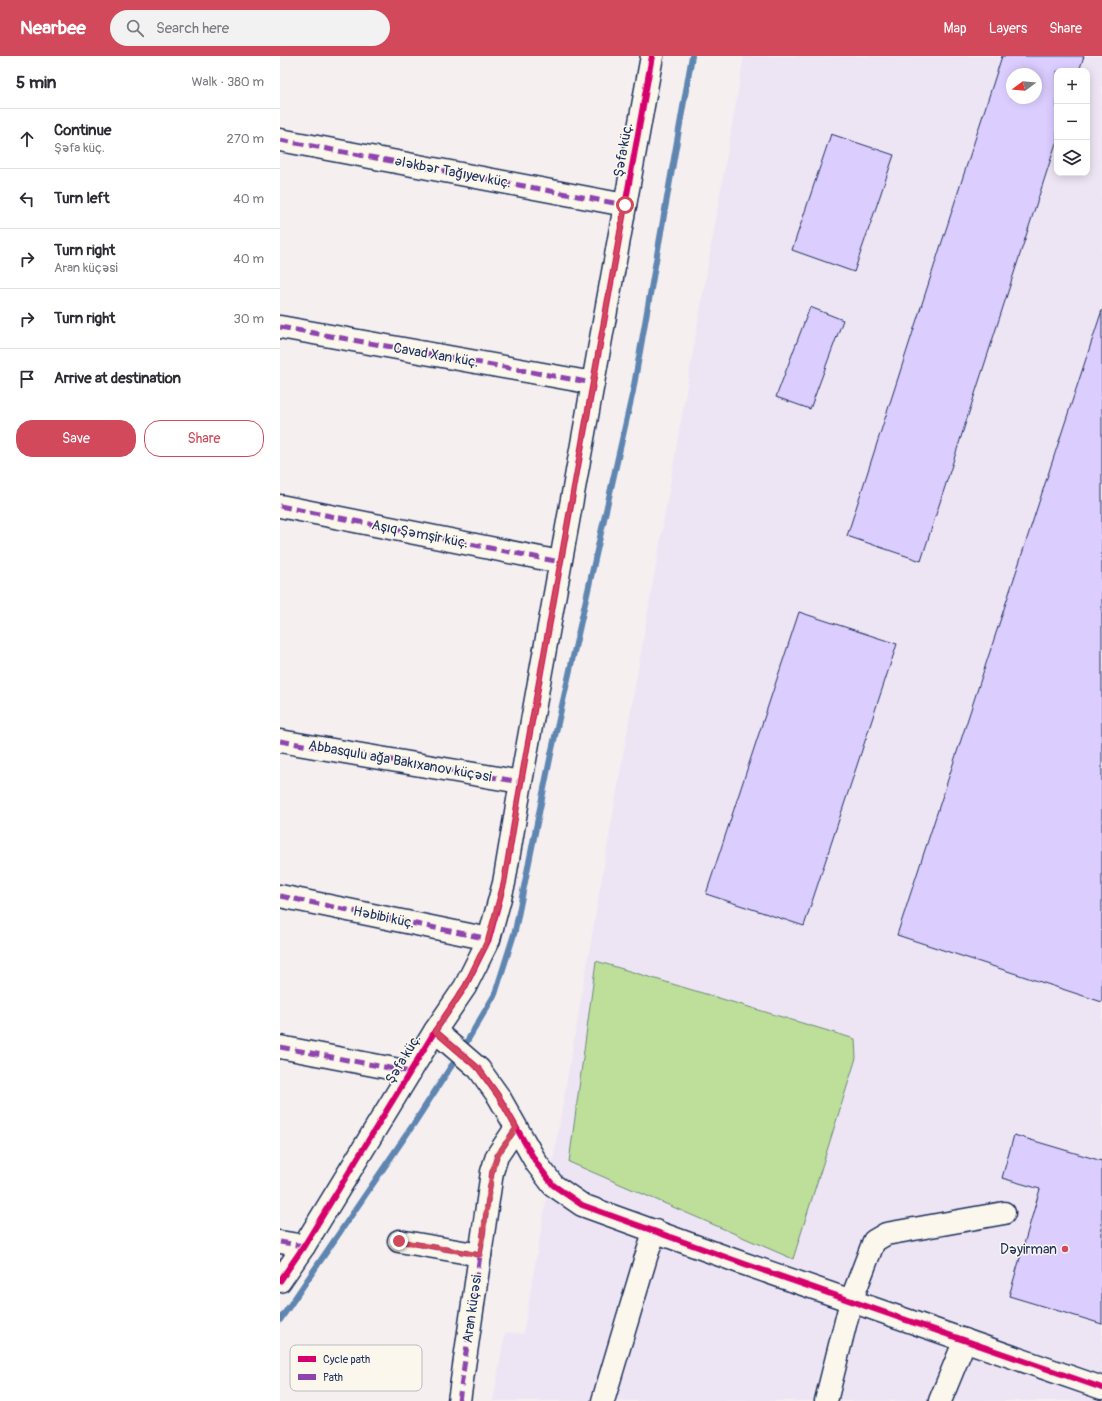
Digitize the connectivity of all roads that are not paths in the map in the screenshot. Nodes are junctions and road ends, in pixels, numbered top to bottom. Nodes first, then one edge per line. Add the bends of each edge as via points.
1 (652, 56) edge
2 (280, 140) edge
3 (625, 205) junction
4 (280, 327) edge
5 (593, 383) junction
6 (280, 506) edge
7 (560, 562) junction
8 (280, 741) edge
9 (521, 782) junction
10 (280, 896) edge
11 (488, 939) junction
12 (435, 1031) junction
13 (280, 1047) edge
14 (410, 1072) junction
15 (516, 1128) junction
16 (1004, 1213) dead end
17 (655, 1231) junction
18 (399, 1241) dead end
19 (280, 1242) edge
20 (304, 1246) junction
21 (480, 1255) junction
22 (280, 1281) edge
23 (851, 1301) junction
24 (965, 1340) junction
25 (1102, 1388) edge
26 (459, 1401) edge
27 (604, 1401) edge
28 (826, 1401) edge
29 (940, 1401) edge

1 - 3 street, Şəfa küç.
2 - 3 street, Ələkbər Tağıyev küç.
3 - 5 street, Şəfa küç.
4 - 5 street, Cavad Xan küç.
5 - 7 street, Şəfa küç.
6 - 7 street, Aşıq Şəmşir küç.
7 - 9 street, Şəfa küç.
8 - 9 street, Abbasqulu ağa Bakıxanov küçəsi
9 - 11 street, Şəfa küç. via 504,883
10 - 11 street, Həbibi küç.
11 - 12 street, Şəfa küç. via 465,987
12 - 14 street, Şəfa küç.
12 - 15 street via 479,1069 499,1097
13 - 14 street
14 - 20 street, Şəfa küç.
15 - 17 street via 553,1185 582,1205
15 - 21 street, Aran küçəsi via 497,1156 492,1172
16 - 23 street via 886,1234 874,1241
17 - 23 street
17 - 27 street
18 - 21 street
19 - 20 street
20 - 22 street, Şəfa küç.
21 - 26 street, Aran küçəsi
23 - 24 street
23 - 28 street
24 - 25 street
24 - 29 street

